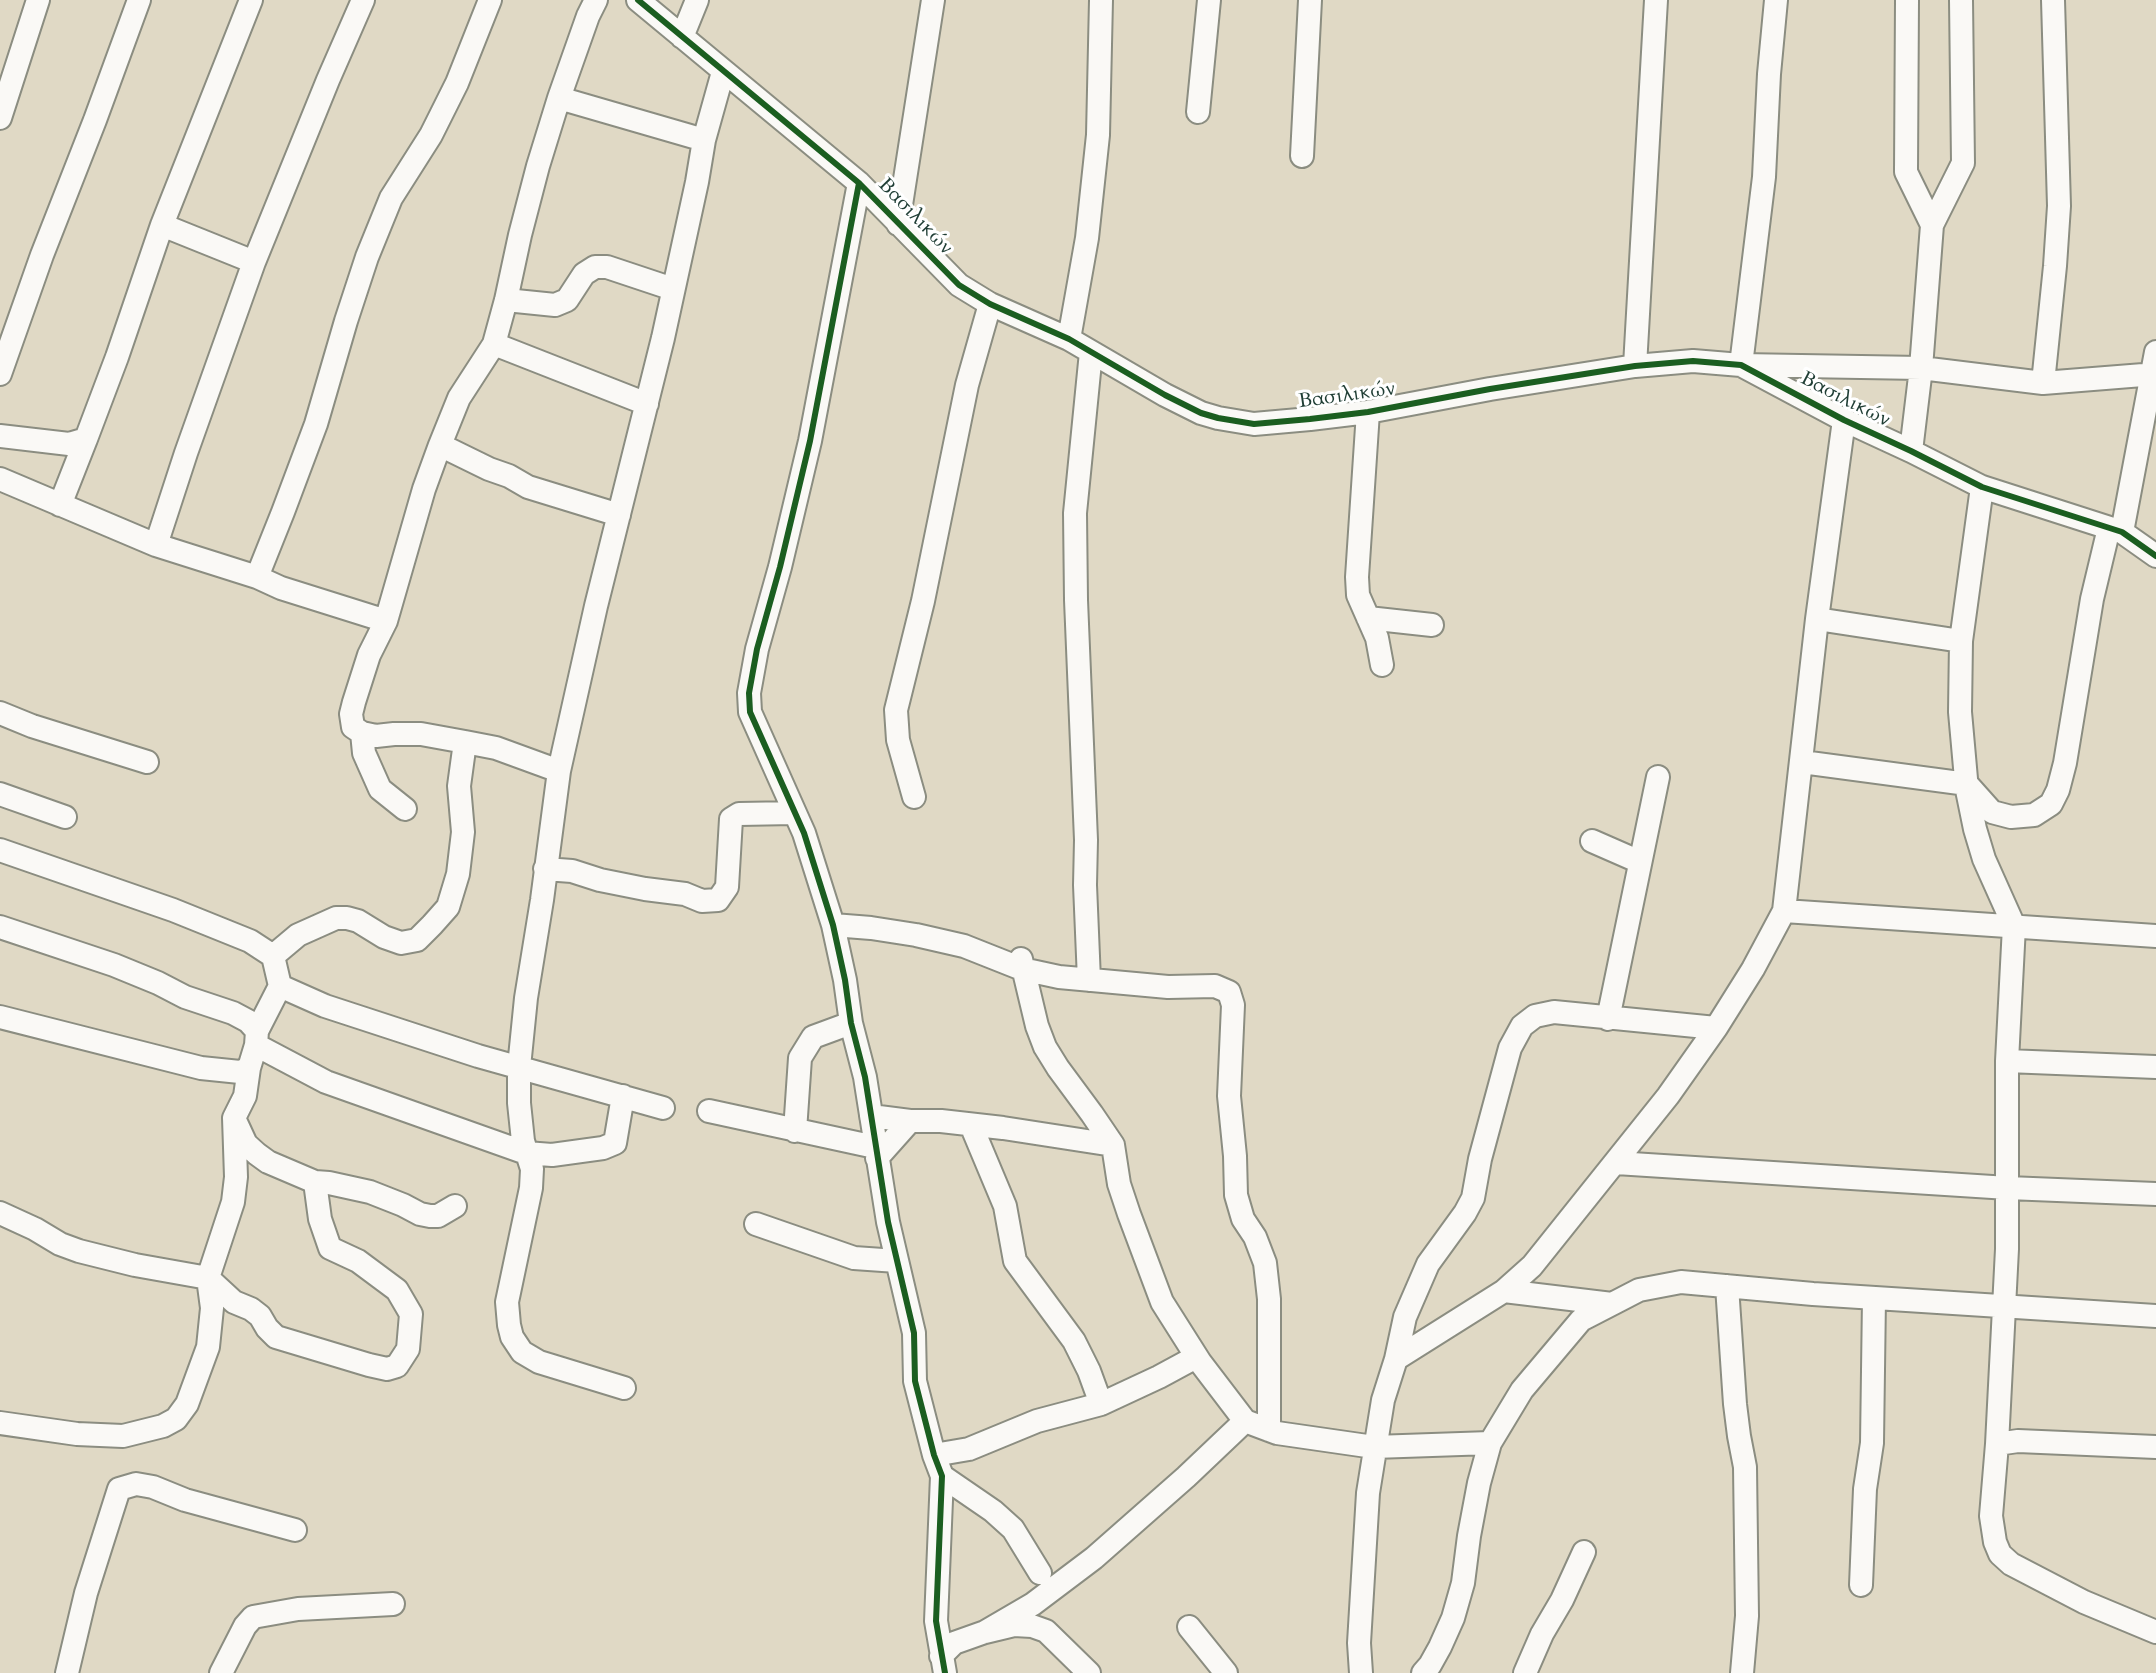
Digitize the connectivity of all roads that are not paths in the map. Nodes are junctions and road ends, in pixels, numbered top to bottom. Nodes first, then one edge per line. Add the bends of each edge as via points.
1 (38, 0) edge
2 (139, 0) edge
3 (251, 0) edge
4 (363, 0) edge
5 (490, 0) edge
6 (596, 0) edge
7 (638, 0) edge
8 (697, 0) edge
9 (933, 0) edge
10 (1101, 0) edge
11 (1112, 0) edge
12 (1209, 0) edge
13 (1310, 0) edge
14 (1656, 0) edge
15 (1776, 0) edge
16 (1907, 0) edge
17 (1961, 0) edge
18 (2053, 0) edge
19 (1101, 23) junction
20 (682, 37) junction
21 (723, 72) junction
22 (559, 98) junction
23 (1197, 112) dead end
24 (0, 118) edge
25 (704, 140) junction
26 (1302, 156) dead end
27 (859, 183) junction
28 (898, 224) junction
29 (162, 225) junction
30 (1932, 225) junction
31 (254, 262) junction
32 (673, 289) junction
33 (506, 300) junction
34 (990, 304) junction
35 (1069, 339) junction
36 (494, 344) junction
37 (1091, 352) junction
38 (1741, 365) junction
39 (1635, 366) junction
40 (2155, 367) edge
41 (1921, 368) junction
42 (0, 374) edge
43 (2043, 383) junction
44 (647, 404) junction
45 (1368, 412) junction
46 (1845, 420) junction
47 (0, 436) edge
48 (86, 439) junction
49 (440, 445) junction
50 (1911, 451) junction
51 (0, 479) edge
52 (1982, 488) junction
53 (60, 505) junction
54 (619, 515) junction
55 (2115, 530) junction
56 (156, 546) junction
57 (2156, 556) edge
58 (256, 577) junction
59 (1368, 618) junction
60 (1817, 619) junction
61 (386, 621) junction
62 (1432, 625) dead end
63 (1961, 641) junction
64 (1382, 665) dead end
65 (0, 713) edge
66 (362, 733) junction
67 (465, 742) junction
68 (147, 762) dead end
69 (1802, 762) junction
70 (559, 771) junction
71 (1658, 777) dead end
72 (1967, 784) junction
73 (0, 794) edge
74 (914, 797) dead end
75 (405, 809) dead end
76 (794, 813) junction
77 (65, 817) dead end
78 (1592, 841) dead end
79 (0, 850) edge
80 (1640, 862) junction
81 (545, 869) junction
82 (1784, 911) junction
83 (833, 925) junction
84 (2014, 926) junction
85 (0, 927) edge
86 (2156, 936) edge
87 (273, 956) junction
88 (1021, 962) junction
89 (1089, 980) junction
90 (280, 986) junction
91 (0, 1017) edge
92 (1608, 1018) junction
93 (851, 1023) junction
94 (1716, 1028) junction
95 (257, 1038) junction
96 (2007, 1061) junction
97 (519, 1067) junction
98 (2156, 1067) edge
99 (249, 1068) junction
100 (623, 1096) junction
101 (663, 1108) dead end
102 (709, 1111) dead end
103 (871, 1116) junction
104 (234, 1118) junction
105 (910, 1121) junction
106 (971, 1125) junction
107 (795, 1131) junction
108 (1113, 1145) junction
109 (526, 1153) junction
110 (876, 1153) junction
111 (1616, 1163) junction
112 (315, 1182) junction
113 (2008, 1188) junction
114 (2156, 1194) edge
115 (455, 1206) dead end
116 (0, 1213) edge
117 (756, 1224) dead end
118 (897, 1261) junction
119 (208, 1278) junction
120 (1727, 1286) junction
121 (1504, 1291) junction
122 (1874, 1298) junction
123 (1612, 1304) junction
124 (2004, 1306) junction
125 (2156, 1316) edge
126 (1196, 1357) junction
127 (1396, 1359) junction
128 (624, 1388) dead end
129 (1101, 1404) junction
130 (1245, 1421) junction
131 (0, 1424) edge
132 (1269, 1430) junction
133 (1490, 1443) junction
134 (1997, 1444) junction
135 (1374, 1447) junction
136 (2156, 1448) edge
137 (938, 1466) junction
138 (295, 1530) dead end
139 (1584, 1552) dead end
140 (1040, 1573) dead end
141 (1861, 1586) dead end
142 (393, 1605) dead end
143 (1189, 1627) dead end
144 (985, 1632) junction
145 (2156, 1632) edge
146 (943, 1664) edge
147 (67, 1673) edge
148 (221, 1673) edge
149 (1089, 1673) edge
150 (1226, 1673) edge
151 (1362, 1673) edge
152 (1423, 1673) edge
153 (1525, 1673) edge
154 (1742, 1673) edge

1 - 24 street
2 - 42 street
3 - 29 street
4 - 31 street
5 - 58 street via 441,115 391,198 367,257 315,424
6 - 22 street
7 - 20 street, Βασιλικών
8 - 20 street
9 - 28 street
10 - 19 street
11 - 19 street
12 - 23 street
13 - 26 street
14 - 39 street
15 - 38 street via 1764,177
16 - 30 street via 1906,172
17 - 30 street via 1963,163
18 - 43 street via 2059,206
19 - 35 street via 1098,135 1087,238
20 - 21 street, Βασιλικών
21 - 25 street
21 - 27 street, Βασιλικών
22 - 25 street
22 - 33 street via 538,166
25 - 32 street
27 - 28 street, Βασιλικών
27 - 76 street via 810,441 749,693 750,712
28 - 34 street, Βασιλικών via 959,285
29 - 31 street
29 - 48 street
30 - 41 street
31 - 56 street
32 - 33 street via 607,267 595,267 584,274 567,300 555,305
32 - 44 street
33 - 36 street
34 - 35 street, Βασιλικών
34 - 74 street via 967,385 923,601 896,710 898,740
35 - 37 street, Βασιλικών
36 - 44 street
36 - 49 street via 459,398
37 - 45 street, Βασιλικών via 1190,408 1218,418 1254,424
37 - 89 street via 1075,513
38 - 39 street, Βασιλικών via 1693,361
38 - 41 street
38 - 46 street, Βασιλικών
39 - 45 street, Βασιλικών
40 - 43 street
40 - 55 street
41 - 43 street
41 - 50 street
44 - 54 street
45 - 59 street via 1357,577 1358,595
46 - 50 street, Βασιλικών
46 - 60 street
47 - 48 street via 69,444
48 - 53 street
49 - 54 street via 528,487
49 - 61 street
50 - 52 street, Βασιλικών
51 - 53 street
52 - 55 street, Βασιλικών
52 - 63 street
53 - 56 street
54 - 70 street
55 - 57 street, Βασιλικών
55 - 72 street via 2092,599 2065,763 2051,804 2034,815 2011,818 1992,812
56 - 58 street
58 - 61 street
59 - 62 street
59 - 64 street
60 - 63 street
60 - 69 street
61 - 66 street via 369,655 351,714 352,727
63 - 72 street via 1960,712
65 - 68 street
66 - 67 street via 421,734
66 - 75 street via 364,753 380,789
67 - 70 street via 496,748
67 - 87 street via 459,786 463,832 458,874 448,907 432,926 417,940 401,943 358,921 336,918 298,935
69 - 72 street
69 - 82 street
70 - 81 street
71 - 80 street
72 - 84 street via 1984,859
73 - 77 street
76 - 81 street via 740,814 731,819 727,886 718,900 702,901 686,894
76 - 83 street
78 - 80 street
79 - 87 street via 174,910 250,941
80 - 92 street
81 - 97 street
82 - 84 street
82 - 94 street
83 - 88 street via 916,935
83 - 93 street
84 - 86 street
84 - 96 street
85 - 95 street via 114,965 185,997 234,1012 248,1021
87 - 90 street
88 - 89 street via 1059,977
88 - 108 street via 1045,1047
89 - 132 street via 1168,987 1215,986 1228,992 1233,1005 1229,1096 1236,1195 1265,1263 1268,1287
90 - 95 street
90 - 97 street via 325,1006
91 - 99 street via 201,1068 240,1072
92 - 94 street
92 - 127 street via 1554,1012 1535,1016 1522,1026 1510,1048 1473,1198 1428,1264 1405,1317
93 - 103 street
93 - 107 street via 813,1037 800,1058
94 - 111 street
95 - 99 street
95 - 109 street via 326,1082
96 - 98 street
96 - 113 street
97 - 100 street
97 - 109 street
99 - 104 street via 245,1096
100 - 101 street
100 - 109 street via 615,1143 552,1155
102 - 107 street
103 - 105 street
103 - 110 street
104 - 112 street via 246,1144 257,1154
104 - 119 street via 236,1177 232,1202
105 - 106 street
105 - 110 street
106 - 108 street
106 - 129 street via 1005,1206 1015,1261 1074,1341
107 - 110 street
108 - 126 street via 1119,1184 1145,1259 1162,1302
109 - 128 street via 532,1169 531,1188 507,1302 512,1337 522,1352 539,1362
110 - 118 street
111 - 113 street
111 - 121 street via 1532,1266
112 - 115 street via 370,1192 430,1216
112 - 119 street via 320,1219 330,1248 358,1261 397,1290 411,1314 408,1349 397,1366 387,1369 369,1365 276,1336 260,1316 234,1302
113 - 114 street
113 - 124 street
116 - 119 street via 79,1251
117 - 118 street via 854,1258
118 - 137 street via 914,1332 915,1381
119 - 131 street via 212,1308 208,1347 187,1404 176,1419 123,1436
120 - 122 street
120 - 123 street via 1681,1282 1639,1290
120 - 154 street via 1738,1436 1746,1467 1748,1616
121 - 123 street
121 - 127 street
122 - 124 street
122 - 141 street via 1872,1443 1865,1490
123 - 133 street via 1581,1320 1522,1390
124 - 125 street
124 - 134 street
126 - 129 street
126 - 130 street
127 - 135 street
129 - 137 street via 1036,1421
130 - 132 street
130 - 144 street via 1094,1558 1033,1604
132 - 135 street
133 - 135 street
133 - 152 street via 1453,1618
134 - 136 street via 2018,1441
134 - 145 street via 1991,1516 2000,1554 2011,1564 2084,1602
135 - 151 street via 1359,1643
137 - 140 street via 1013,1529
137 - 146 street via 936,1620
138 - 147 street via 136,1484 119,1489 86,1593
139 - 153 street
142 - 148 street via 298,1609 253,1617
143 - 150 street
144 - 146 street via 954,1643
144 - 149 street via 1014,1625 1046,1631

